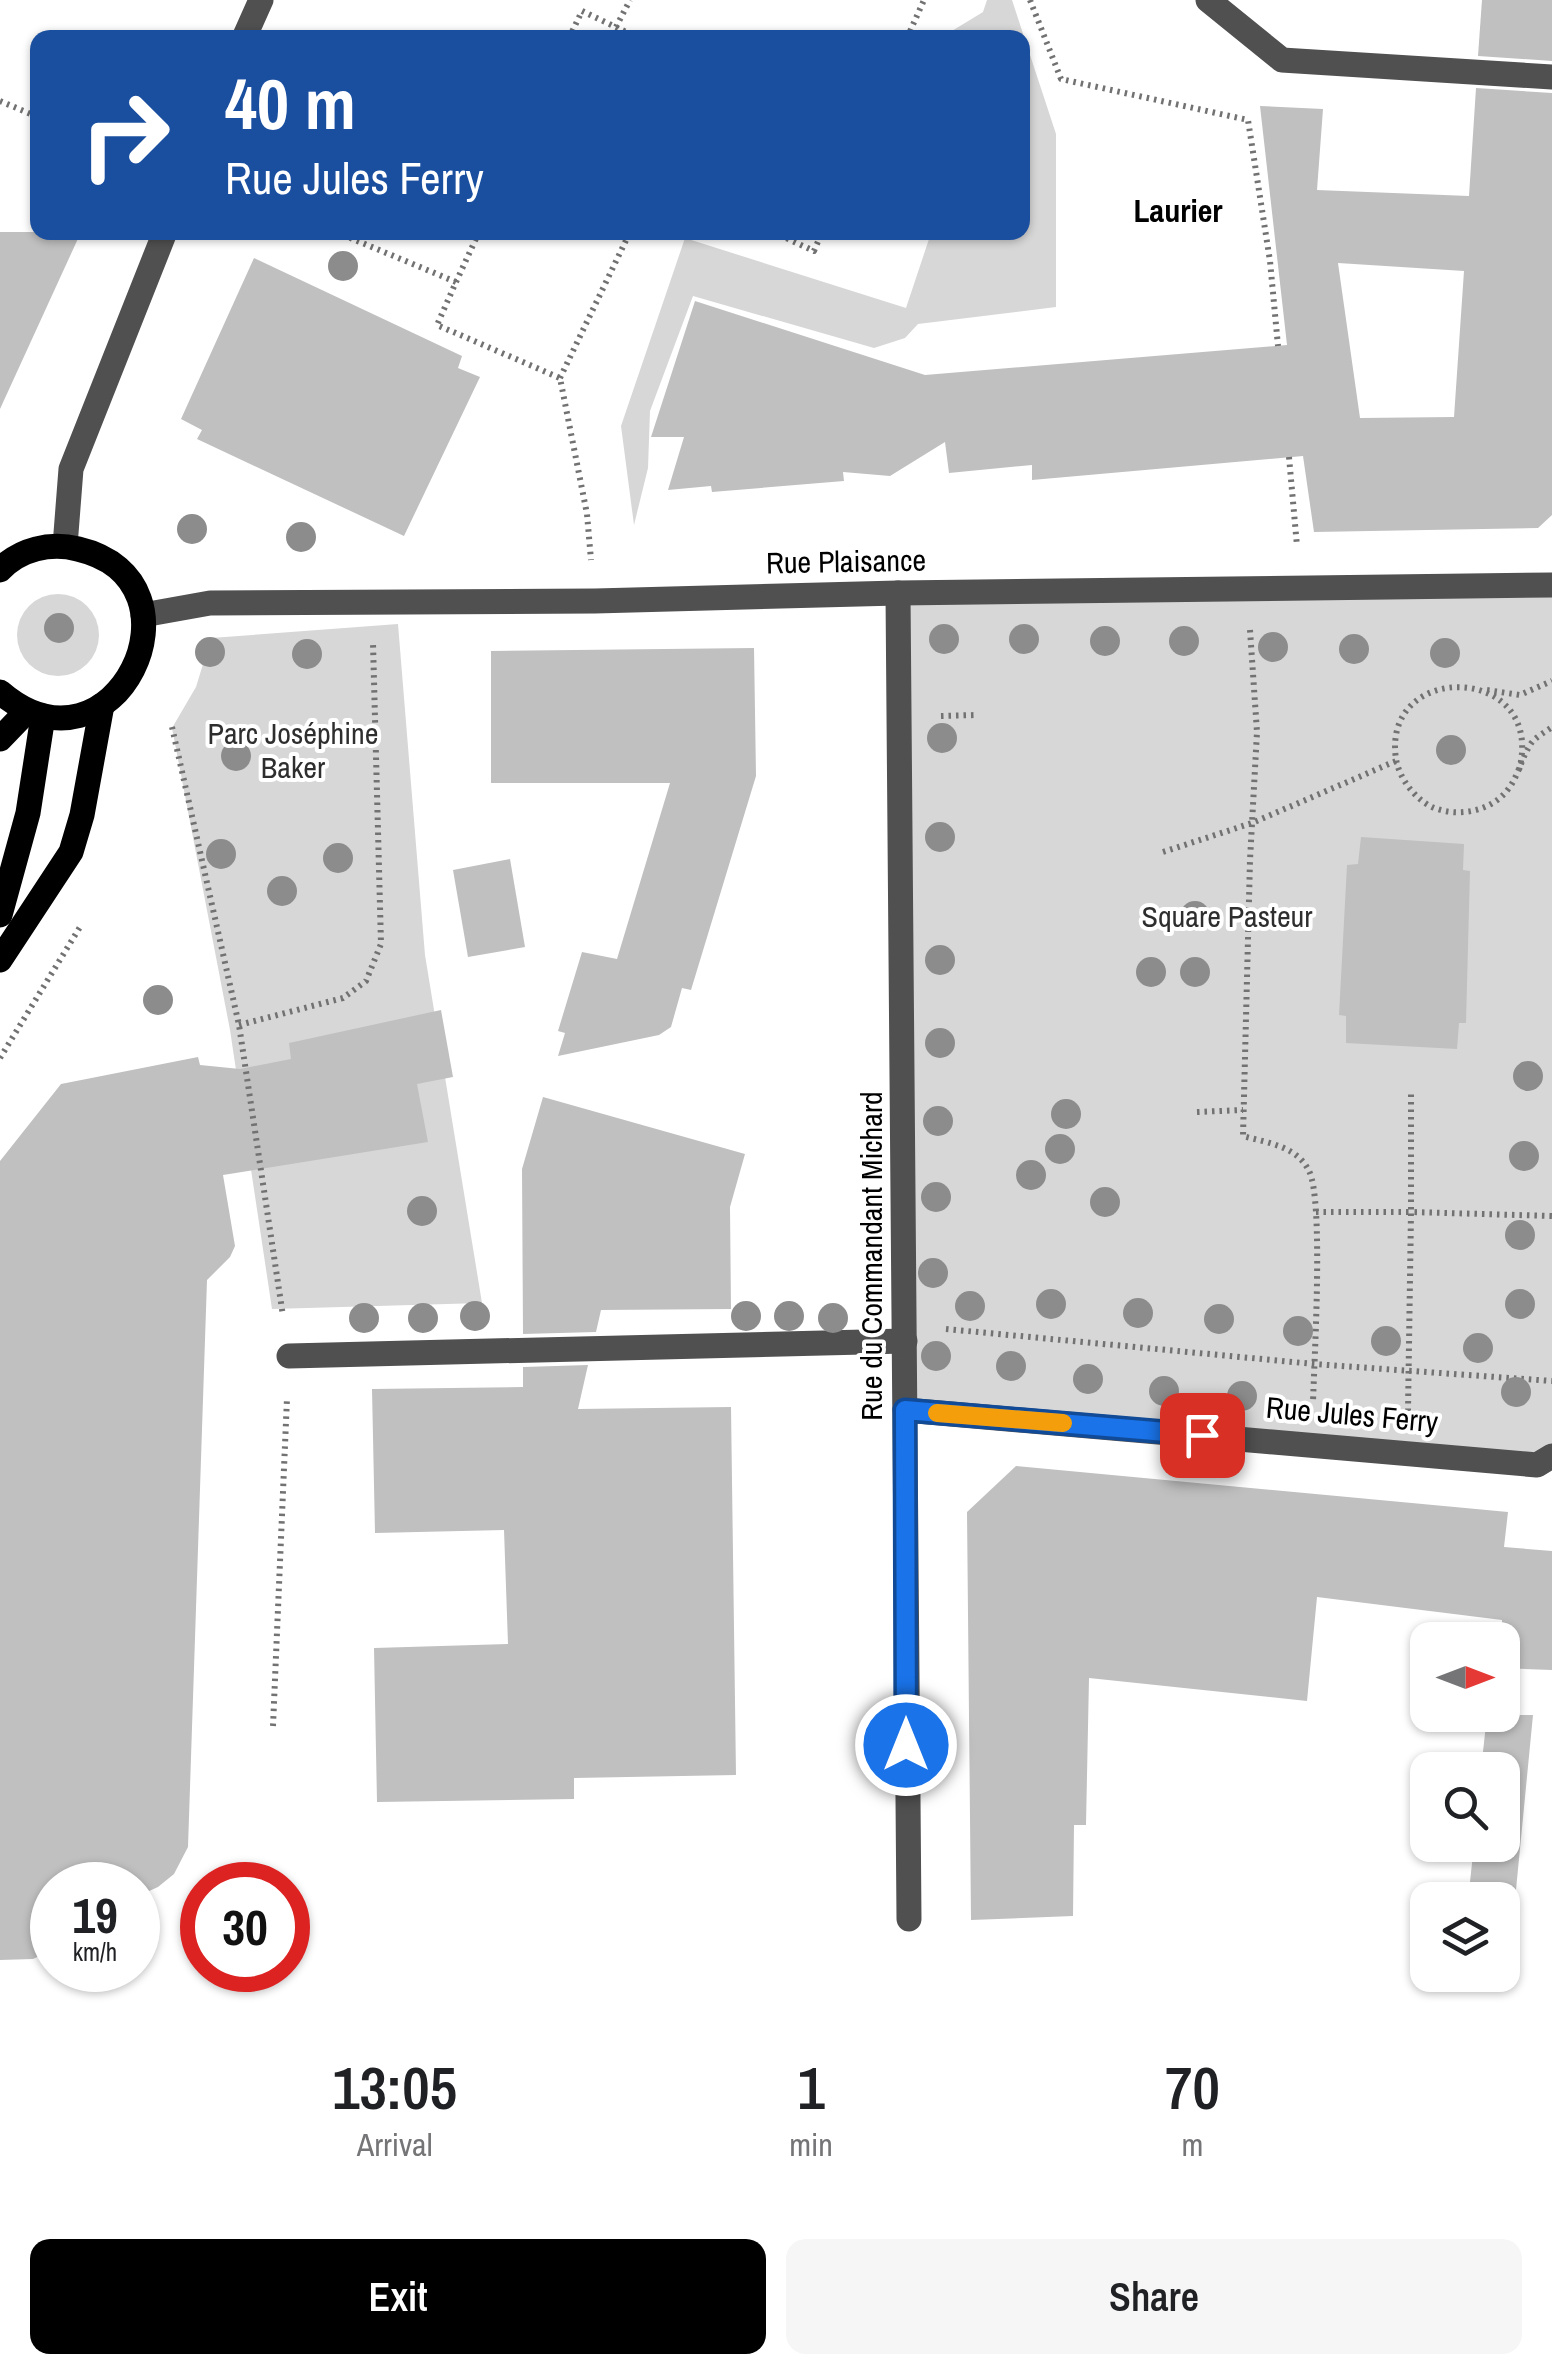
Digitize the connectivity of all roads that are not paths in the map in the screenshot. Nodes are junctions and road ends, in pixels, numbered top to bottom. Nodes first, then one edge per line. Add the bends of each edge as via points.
1 (261, 0) edge
2 (1208, 0) edge
3 (248, 30) edge
4 (1552, 77) edge
5 (161, 240) edge
6 (65, 546) junction
7 (2, 565) edge
8 (1552, 585) edge
9 (898, 593) junction
10 (143, 615) junction
11 (0, 692) edge
12 (102, 705) junction
13 (35, 714) junction
14 (0, 739) edge
15 (0, 916) edge
16 (0, 960) edge
17 (906, 1333) junction
18 (289, 1356) road end
19 (905, 1410) junction
20 (1552, 1456) edge
21 (909, 1918) dead end

1 - 3 street
2 - 4 street via 1282,60
5 - 6 street via 71,469
6 - 7 main road via 41,547
6 - 10 main road via 116,566 134,588
8 - 9 street, Rue Plaisance
9 - 10 street, Rue Plaisance via 210,603
9 - 17 street, Rue du Commandant Michard
10 - 12 main road via 141,656 120,692
11 - 13 main road
12 - 13 main road via 64,718
12 - 16 main road via 71,852
13 - 14 main road
13 - 15 main road via 28,813
17 - 18 street
17 - 19 street, Rue du Commandant Michard
19 - 20 street, Rue Jules Ferry via 1537,1465
19 - 21 street, Rue du Commandant Michard

